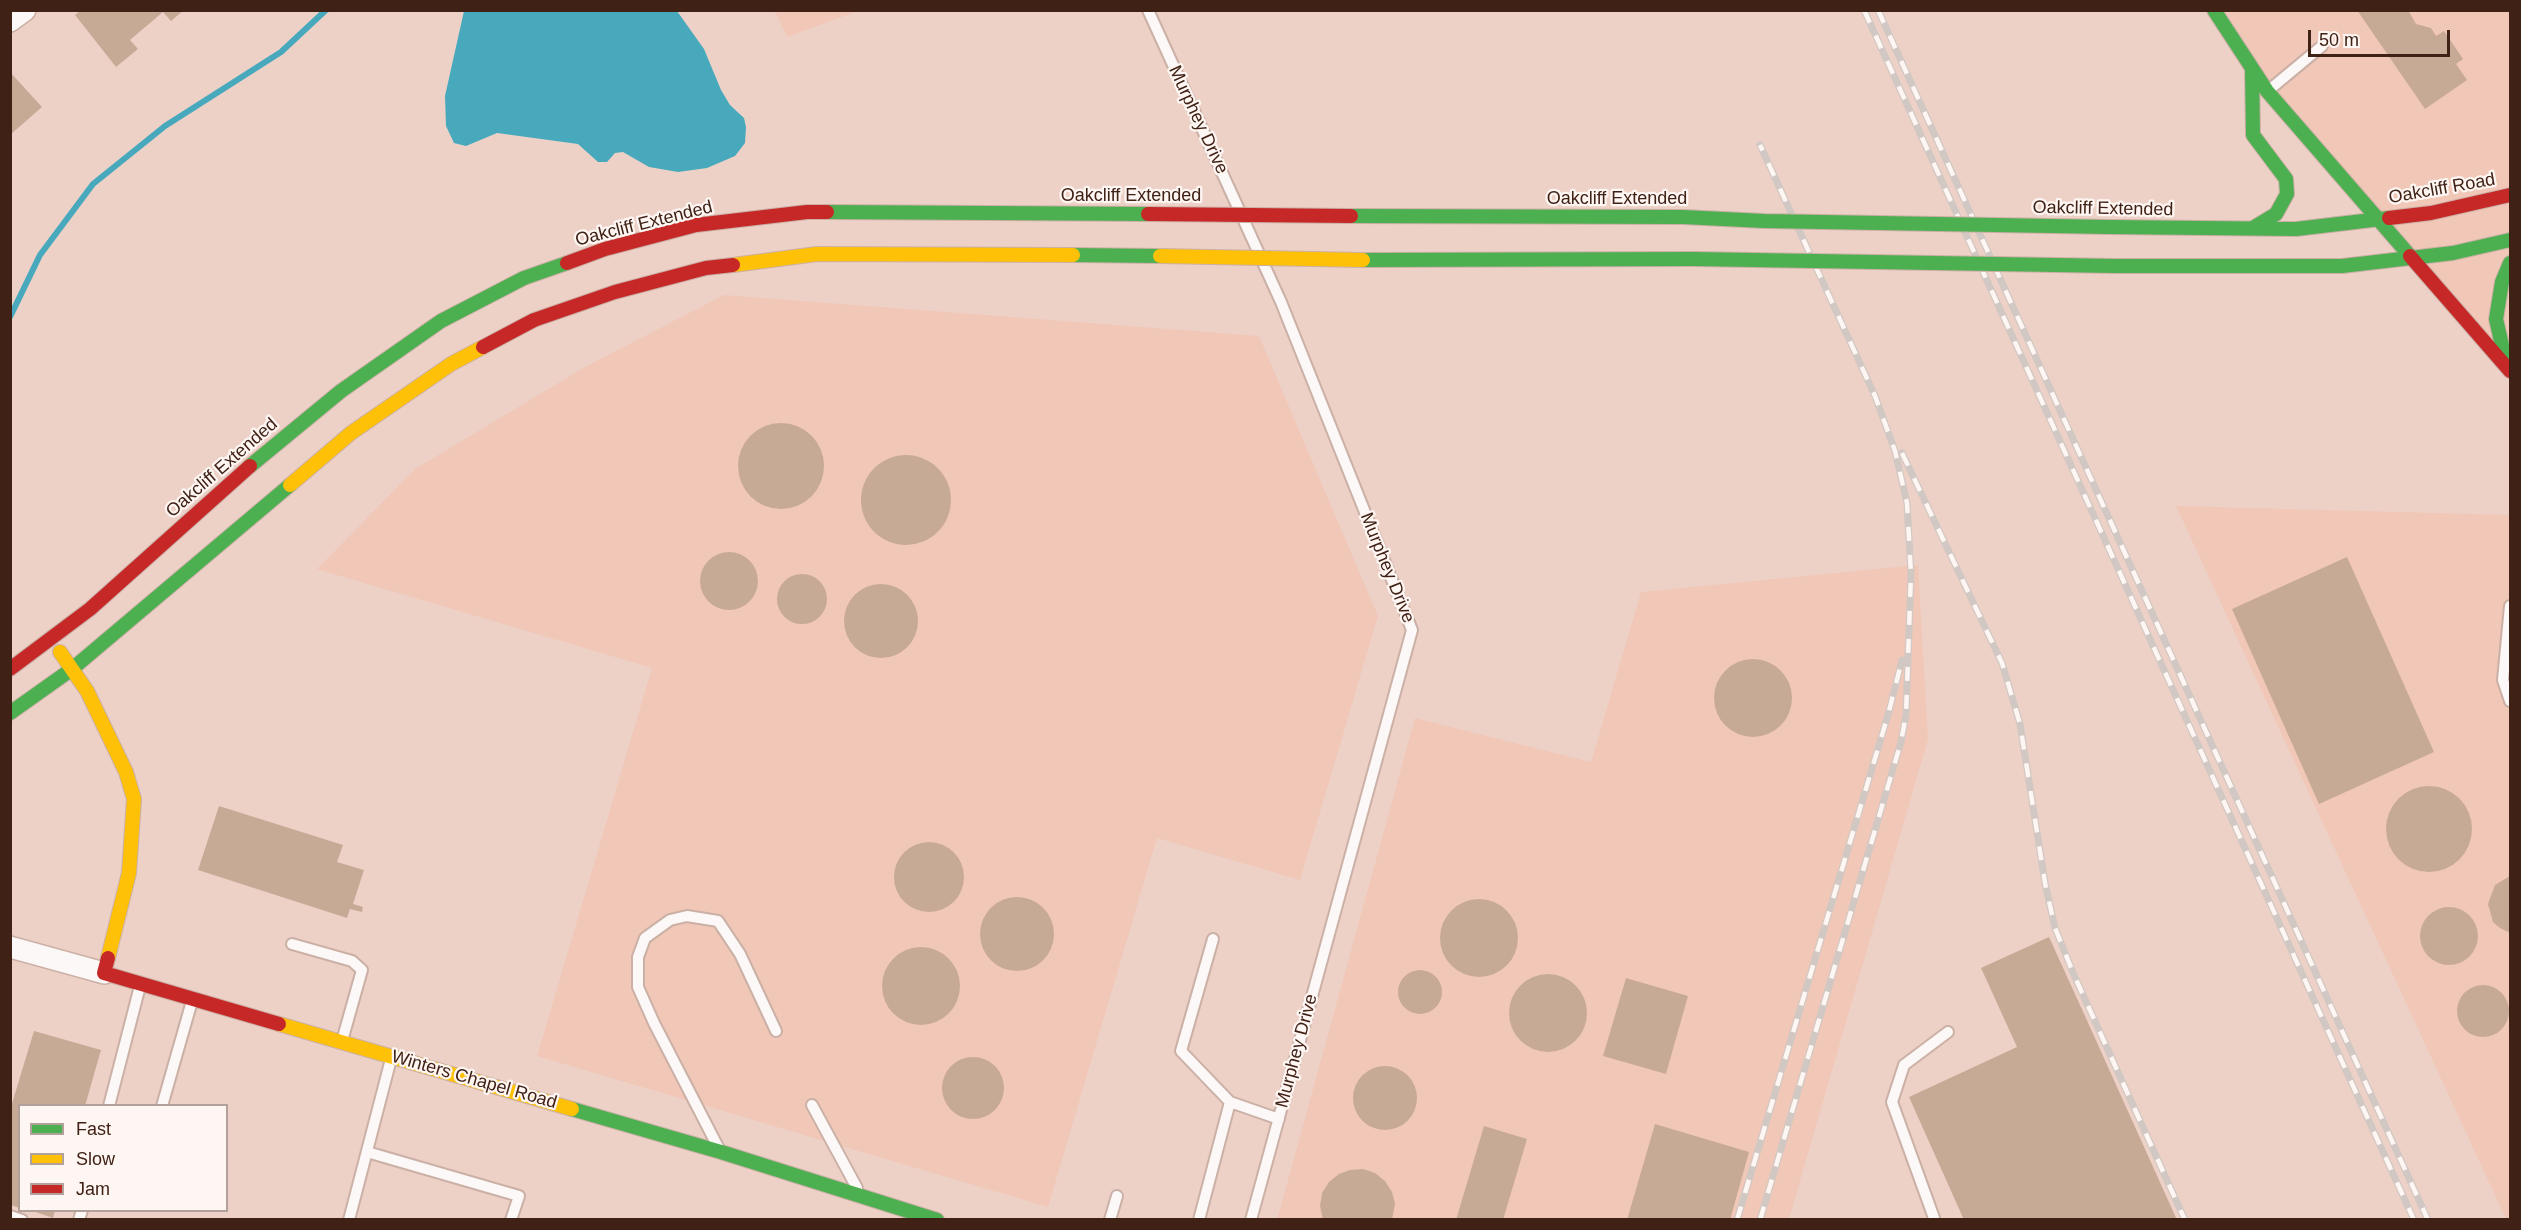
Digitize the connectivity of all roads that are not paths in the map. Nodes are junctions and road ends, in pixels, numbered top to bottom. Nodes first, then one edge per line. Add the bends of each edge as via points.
1 (1148, 10) edge
2 (2214, 10) edge
3 (2322, 46) dead end
4 (2252, 69) junction
5 (2266, 91) junction
6 (2511, 195) edge
7 (2379, 218) junction
8 (2253, 228) junction
9 (2511, 240) edge
10 (2412, 256) junction
11 (2511, 263) edge
12 (2509, 369) edge
13 (2511, 606) edge
14 (51, 640) junction
15 (10, 669) edge
16 (72, 669) junction
17 (2511, 701) edge
18 (10, 713) edge
19 (1213, 939) dead end
20 (292, 944) dead end
21 (10, 947) edge
22 (104, 973) junction
23 (140, 983) junction
24 (193, 998) junction
25 (776, 1031) dead end
26 (1948, 1032) dead end
27 (342, 1042) junction
28 (392, 1056) junction
29 (1230, 1102) junction
30 (110, 1104) edge
31 (163, 1104) edge
32 (812, 1105) dead end
33 (1279, 1119) junction
34 (367, 1152) junction
35 (721, 1152) junction
36 (1117, 1196) dead end
37 (861, 1197) junction
38 (892, 1213) edge
39 (10, 1216) edge
40 (1933, 1219) edge
41 (22, 1220) edge
42 (349, 1220) edge
43 (511, 1220) edge
44 (937, 1220) edge
45 (1110, 1220) edge
46 (1199, 1220) edge
47 (1251, 1220) edge

1 - 33 lane, Murphey Drive via 1281,302 1412,630
2 - 4 main road
3 - 5 lane
4 - 5 main road
4 - 8 main road via 2253,135 2286,179 2287,194 2276,214
5 - 7 main road
6 - 7 main road, Oakcliff Road via 2430,213
7 - 8 main road, Oakcliff Extended via 2296,228
7 - 10 main road
8 - 14 main road, Oakcliff Extended, bridge via 1683,217 807,212 696,225 605,249 524,278 441,321 341,391 228,484
9 - 10 main road via 2453,253
10 - 12 main road
10 - 16 main road, bridge via 2342,266 2116,266 1693,259 817,254 706,268 615,292 534,320 451,364 351,433
11 - 12 main road via 2502,282 2496,319
13 - 17 lane via 2503,680
14 - 15 main road
14 - 16 main road
16 - 18 main road
16 - 22 main road via 87,691 126,772 134,799 129,873
19 - 29 lane via 1181,1051
20 - 27 lane via 352,961 362,970
21 - 22 street, Winters Chapel Road
22 - 23 main road, Winters Chapel Road
23 - 24 main road, Winters Chapel Road
23 - 30 lane
24 - 27 main road, Winters Chapel Road
24 - 31 lane
25 - 35 lane via 740,954 718,921 687,916 670,920 645,938 638,957 638,987
26 - 40 lane via 1904,1065 1892,1102
27 - 28 main road, Winters Chapel Road
28 - 34 lane
28 - 35 main road, Winters Chapel Road
29 - 33 lane
29 - 46 lane
32 - 37 lane
33 - 47 lane, Murphey Drive
34 - 42 lane
34 - 43 lane via 519,1196
35 - 37 main road, Winters Chapel Road
36 - 45 lane
37 - 38 main road, Winters Chapel Road
38 - 44 main road, Winters Chapel Road
39 - 41 lane

